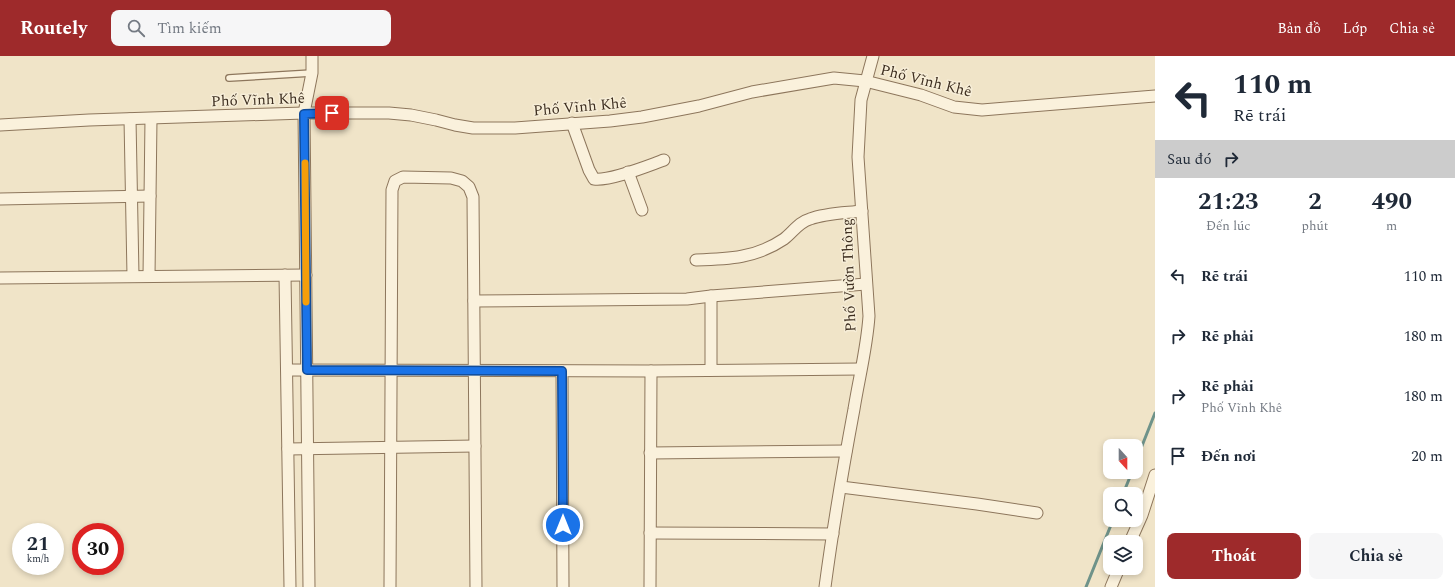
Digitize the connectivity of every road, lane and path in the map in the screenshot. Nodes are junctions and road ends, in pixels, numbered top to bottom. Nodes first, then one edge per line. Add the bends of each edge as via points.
1 (312, 56) edge
2 (873, 56) edge
3 (312, 73) junction
4 (229, 78) dead end
5 (865, 81) junction
6 (1155, 96) edge
7 (304, 114) junction
8 (130, 119) junction
9 (151, 119) junction
10 (572, 124) junction
11 (0, 125) edge
12 (664, 160) dead end
13 (628, 172) junction
14 (132, 196) junction
15 (150, 196) junction
16 (0, 199) edge
17 (642, 210) dead end
18 (862, 211) junction
19 (696, 260) dead end
20 (285, 275) junction
21 (306, 275) junction
22 (133, 276) junction
23 (149, 276) junction
24 (0, 278) edge
25 (866, 284) junction
26 (711, 296) junction
27 (474, 301) junction
28 (286, 370) junction
29 (307, 370) junction
30 (390, 370) junction
31 (474, 370) junction
32 (711, 370) junction
33 (860, 370) junction
34 (562, 371) junction
35 (651, 371) junction
36 (475, 446) junction
37 (390, 448) junction
38 (288, 449) junction
39 (308, 449) junction
40 (846, 451) junction
41 (650, 453) junction
42 (1155, 475) edge
43 (840, 486) junction
44 (1037, 513) dead end
45 (650, 533) junction
46 (832, 534) junction
47 (1133, 535) edge
48 (1116, 575) edge
49 (290, 587) edge
50 (309, 587) edge
51 (390, 587) edge
52 (476, 587) edge
53 (563, 587) edge
54 (650, 587) edge
55 (825, 587) edge
56 (1111, 587) edge

1 - 3 street
2 - 5 street, Phố Vườn Thông
3 - 4 lane
3 - 7 street
5 - 6 street, Phố Vĩnh Khê via 921,95 954,107 982,110
5 - 10 street, Phố Vĩnh Khê via 834,78 752,92 642,117
5 - 18 street, Phố Vườn Thông via 861,100 858,158
7 - 9 street, Phố Vĩnh Khê
7 - 10 street, Phố Vĩnh Khê via 389,113 473,128
7 - 21 street
8 - 9 street, Phố Vĩnh Khê
8 - 11 street, Phố Vĩnh Khê
8 - 14 street
9 - 15 street
10 - 13 street via 594,179
12 - 13 street
13 - 17 street
14 - 15 street
14 - 16 street
14 - 22 street
15 - 23 street
18 - 19 street via 810,219 779,242 746,256
18 - 25 street, Phố Vườn Thông
20 - 21 street
20 - 23 street
20 - 28 street
21 - 29 street
22 - 23 street
22 - 24 street
25 - 26 street
25 - 33 street, Phố Vườn Thông via 867,337
26 - 27 street via 687,299
26 - 32 street
27 - 30 street via 473,197 469,187 462,181 451,178 403,177 395,181 392,190
27 - 31 street
28 - 29 street
28 - 38 street
29 - 30 street
29 - 39 street
30 - 31 street
30 - 37 street
31 - 34 street
31 - 36 street
32 - 33 street
32 - 35 street
33 - 40 street, Phố Vườn Thông
34 - 35 street
34 - 53 street
35 - 41 street
36 - 37 street
36 - 52 street
37 - 39 street
37 - 51 street
38 - 39 street
38 - 49 street
39 - 50 street
40 - 41 street
40 - 43 street, Phố Vườn Thông
41 - 45 street
42 - 47 street
43 - 44 street
43 - 46 street, Phố Vườn Thông
45 - 46 street
45 - 54 street
46 - 55 street, Phố Vườn Thông
48 - 56 street

